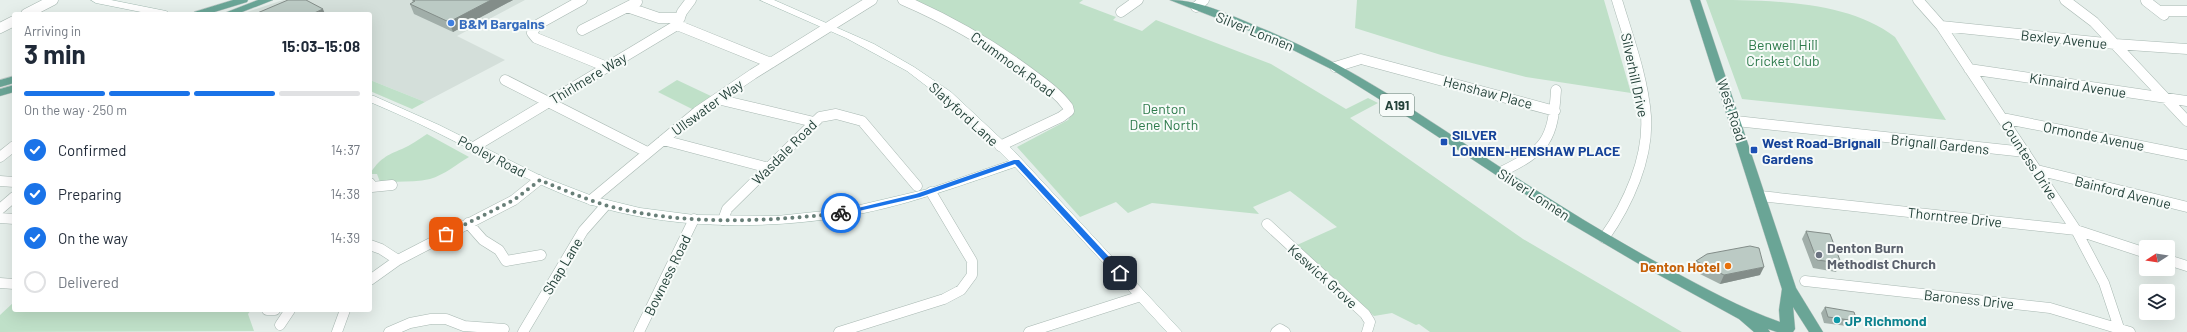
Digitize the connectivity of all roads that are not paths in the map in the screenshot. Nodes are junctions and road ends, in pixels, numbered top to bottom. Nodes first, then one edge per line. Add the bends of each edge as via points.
1 (53, 0) edge
2 (100, 0) edge
3 (243, 0) edge
4 (268, 0) edge
5 (582, 0) edge
6 (691, 0) edge
7 (765, 0) edge
8 (872, 0) edge
9 (903, 0) edge
10 (1138, 0) edge
11 (1175, 0) edge
12 (1617, 0) edge
13 (1695, 0) edge
14 (1918, 0) edge
15 (2065, 0) edge
16 (2146, 1) dead end
17 (637, 2) dead end
18 (1200, 4) edge
19 (627, 7) junction
20 (2159, 11) junction
21 (2187, 11) edge
22 (30, 12) edge
23 (157, 12) edge
24 (204, 12) edge
25 (233, 12) edge
26 (1121, 12) dead end
27 (2167, 18) dead end
28 (12, 22) edge
29 (678, 22) junction
30 (831, 26) junction
31 (1941, 26) junction
32 (0, 28) edge
33 (582, 30) dead end
34 (2115, 44) junction
35 (2187, 49) edge
36 (771, 63) junction
37 (607, 67) junction
38 (1335, 67) junction
39 (1969, 68) junction
40 (12, 80) edge
41 (505, 80) dead end
42 (0, 84) edge
43 (12, 89) edge
44 (1556, 90) dead end
45 (0, 93) edge
46 (2166, 98) junction
47 (716, 99) junction
48 (372, 100) edge
49 (2187, 101) edge
50 (549, 102) junction
51 (1555, 111) junction
52 (2002, 118) junction
53 (1736, 121) junction
54 (2187, 121) edge
55 (814, 122) junction
56 (663, 140) junction
57 (1000, 146) junction
58 (474, 147) junction
59 (647, 152) junction
60 (2025, 152) junction
61 (2187, 155) edge
62 (1016, 162) junction
63 (769, 168) junction
64 (2037, 170) junction
65 (1501, 172) junction
66 (540, 180) junction
67 (0, 181) edge
68 (12, 182) edge
69 (392, 185) dead end
70 (372, 186) edge
71 (917, 186) dead end
72 (931, 192) junction
73 (1760, 196) junction
74 (12, 199) edge
75 (591, 200) junction
76 (606, 205) junction
77 (2187, 207) edge
78 (0, 209) edge
79 (0, 218) edge
80 (12, 219) edge
81 (694, 219) junction
82 (723, 220) junction
83 (468, 223) junction
84 (1267, 224) dead end
85 (2076, 230) junction
86 (1604, 238) junction
87 (372, 246) edge
88 (2139, 251) edge
89 (542, 255) dead end
90 (398, 260) junction
91 (2175, 262) edge
92 (2187, 266) edge
93 (372, 279) edge
94 (1805, 281) dead end
95 (0, 283) edge
96 (12, 284) edge
97 (1789, 289) junction
98 (1141, 296) junction
99 (1786, 310) junction
100 (1802, 311) junction
101 (289, 312) edge
102 (344, 312) edge
103 (280, 325) dead end
104 (1761, 328) edge
105 (504, 329) dead end
106 (2118, 330) edge
107 (1789, 331) edge
108 (337, 332) edge
109 (389, 332) edge
110 (523, 332) edge
111 (639, 332) edge
112 (839, 332) edge
113 (1029, 332) edge
114 (1175, 332) edge
115 (1276, 332) edge
116 (1285, 332) edge
117 (1368, 332) edge
118 (1816, 332) edge
119 (1823, 332) edge
120 (2130, 332) edge

1 - 22 street
2 - 23 street
3 - 24 main road
4 - 25 main road
5 - 37 street via 537,25 532,34 536,38
6 - 29 street, Thirlmere Way
7 - 30 street, Slatyford Lane
8 - 30 street, Ullswater Way
9 - 57 street, Crummock Road via 968,30 1020,65 1068,107 1069,111 1061,118
10 - 26 street
11 - 18 main road, Silver Lonnen / A191
12 - 86 street, Silverhill Drive via 1640,83 1646,118 1643,146 1634,183 1616,223
13 - 53 main road, West Road
14 - 31 street, Countess Drive
15 - 34 street via 2094,22
16 - 20 street
17 - 19 street
18 - 38 main road, Silver Lonnen / A191
19 - 29 street
19 - 33 street
20 - 21 street
20 - 27 street
28 - 32 street
29 - 36 street
29 - 37 street, Thirlmere Way
30 - 36 street, Ullswater Way
30 - 57 street, Slatyford Lane via 862,40 929,81 956,102
31 - 34 street, Bexley Avenue
31 - 39 street, Countess Drive
34 - 35 street, Bexley Avenue
34 - 46 street
36 - 47 street, Ullswater Way
37 - 50 street, Thirlmere Way
38 - 51 street, Henshaw Place via 1361,59
38 - 65 main road, Silver Lonnen / A191
39 - 46 street, Kinnaird Avenue
39 - 52 street, Countess Drive
40 - 42 main road
41 - 50 street
43 - 45 main road
44 - 51 street
46 - 49 street, Kinnaird Avenue
46 - 54 street
47 - 55 street
47 - 56 street, Ullswater Way
48 - 58 street, Pooley Road
50 - 58 street, Thirlmere Way
50 - 59 street
51 - 65 street via 1553,128 1545,144 1527,159
52 - 60 street, Countess Drive
52 - 61 street, Ormonde Avenue
53 - 60 street, Brignall Gardens
53 - 73 main road, West Road
55 - 63 street, Wasdale Road
55 - 71 street, Wasdale Road via 833,113 862,121
56 - 59 street, Ullswater Way
56 - 63 street
57 - 62 street, Slatyford Lane
58 - 66 street, Pooley Road
59 - 75 street, Ullswater Way
60 - 64 street, Countess Drive
62 - 72 street, Pooley Road
62 - 98 street, Slatyford Lane
63 - 82 street, Wasdale Road via 727,209
64 - 77 street, Bainford Avenue
64 - 85 street, Countess Drive
65 - 86 main road, Silver Lonnen / A191
66 - 75 street, Pooley Road
66 - 83 street via 514,200
67 - 68 street
69 - 70 street
72 - 82 street, Pooley Road via 843,213 777,220
72 - 112 street via 972,261 972,275 961,290 944,299
73 - 85 street, Thorntree Drive
73 - 97 main road, West Road
74 - 78 street
75 - 76 street, Pooley Road
76 - 81 street, Pooley Road
76 - 110 street, Shap Lane via 583,231
79 - 80 street
81 - 82 street, Pooley Road
81 - 111 street, Bowness Road
83 - 89 street via 483,240 499,250 506,261
83 - 90 street
84 - 117 street, Keswick Grove via 1365,314 1370,322
85 - 88 street, Thorntree Drive
85 - 106 street, Countess Drive via 2104,282
86 - 104 main road, Silver Lonnen / A191 via 1744,315
87 - 90 street
90 - 93 street
91 - 92 street
94 - 106 street, Baroness Drive via 2050,308
95 - 96 street
97 - 99 main road, West Road
97 - 100 main road, West Road
98 - 113 street
98 - 114 street, Slatyford Lane
99 - 104 main road
99 - 107 main road, West Road
100 - 118 main road, West Road
100 - 119 main road
101 - 103 street
102 - 108 street
104 - 107 main road, Silver Lonnen / A191
105 - 109 street via 464,326 446,319 431,319 410,323
106 - 120 street, Baroness Drive
115 - 116 street via 1280,329

